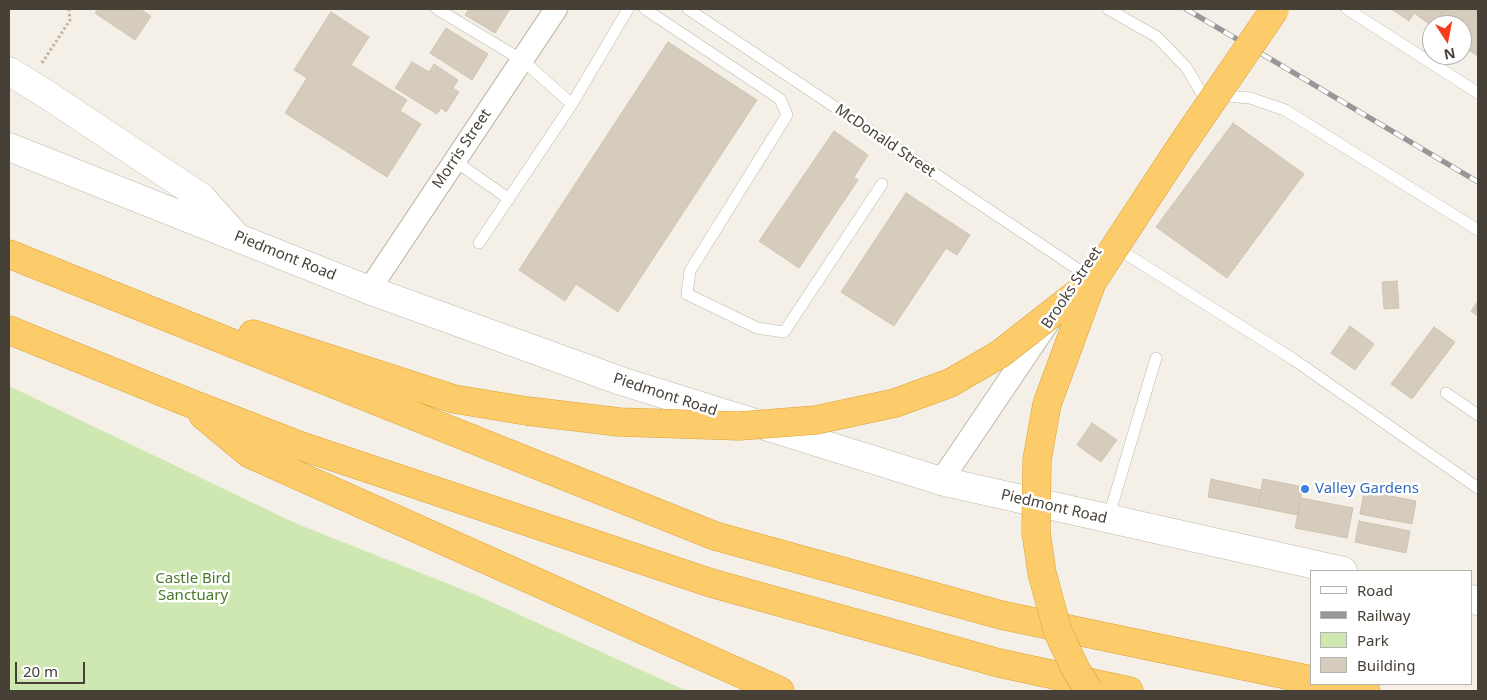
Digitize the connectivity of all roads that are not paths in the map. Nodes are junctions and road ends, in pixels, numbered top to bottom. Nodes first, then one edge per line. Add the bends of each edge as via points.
1 (437, 9) edge
2 (556, 9) edge
3 (628, 9) edge
4 (645, 9) edge
5 (688, 9) edge
6 (1108, 9) edge
7 (1275, 9) edge
8 (1347, 9) edge
9 (522, 60) junction
10 (9, 71) edge
11 (1478, 93) edge
12 (1202, 94) junction
13 (572, 104) junction
14 (9, 147) edge
15 (455, 160) junction
16 (882, 184) dead end
17 (508, 199) junction
18 (1478, 230) edge
19 (235, 236) junction
20 (1104, 240) junction
21 (479, 243) dead end
22 (11, 255) edge
23 (1087, 277) junction
24 (369, 290) junction
25 (9, 330) edge
26 (1156, 358) dead end
27 (1446, 394) dead end
28 (187, 402) junction
29 (1478, 416) edge
30 (941, 481) junction
31 (1478, 488) edge
32 (1108, 520) junction
33 (1338, 570) edge
34 (1310, 680) edge
35 (1335, 685) edge
36 (780, 691) edge
37 (1089, 691) edge
38 (1129, 691) edge
39 (1366, 691) edge

1 - 9 lane
2 - 9 street, Morris Street
3 - 13 lane
4 - 16 lane via 780,99 787,116 690,271 687,294 757,328 784,332
5 - 23 lane, McDonald Street
6 - 12 lane via 1157,37 1186,67
7 - 23 highway, bridge
8 - 11 lane
9 - 13 lane
9 - 15 street, Morris Street
10 - 19 street via 201,197
12 - 18 lane via 1250,98 1285,110
12 - 20 street, Brooks Street
13 - 17 lane
14 - 19 street, Piedmont Road
15 - 17 lane
15 - 24 street, Morris Street
17 - 21 lane
19 - 24 street, Piedmont Road
20 - 23 street, Brooks Street
20 - 31 lane via 1293,359
22 - 23 highway, bridge via 454,399 619,422 739,426 816,420 887,405 950,383 1000,354
22 - 34 highway via 715,536 1001,615
23 - 30 street, Brooks Street
23 - 37 highway, bridge via 1047,404 1037,460 1036,532 1042,573 1058,632
24 - 30 street, Piedmont Road via 621,381
25 - 28 highway
26 - 32 lane
27 - 29 lane
28 - 36 highway via 250,454
28 - 38 highway via 301,446 711,583 999,663
30 - 32 street, Piedmont Road
32 - 33 street, Piedmont Road
35 - 39 highway

